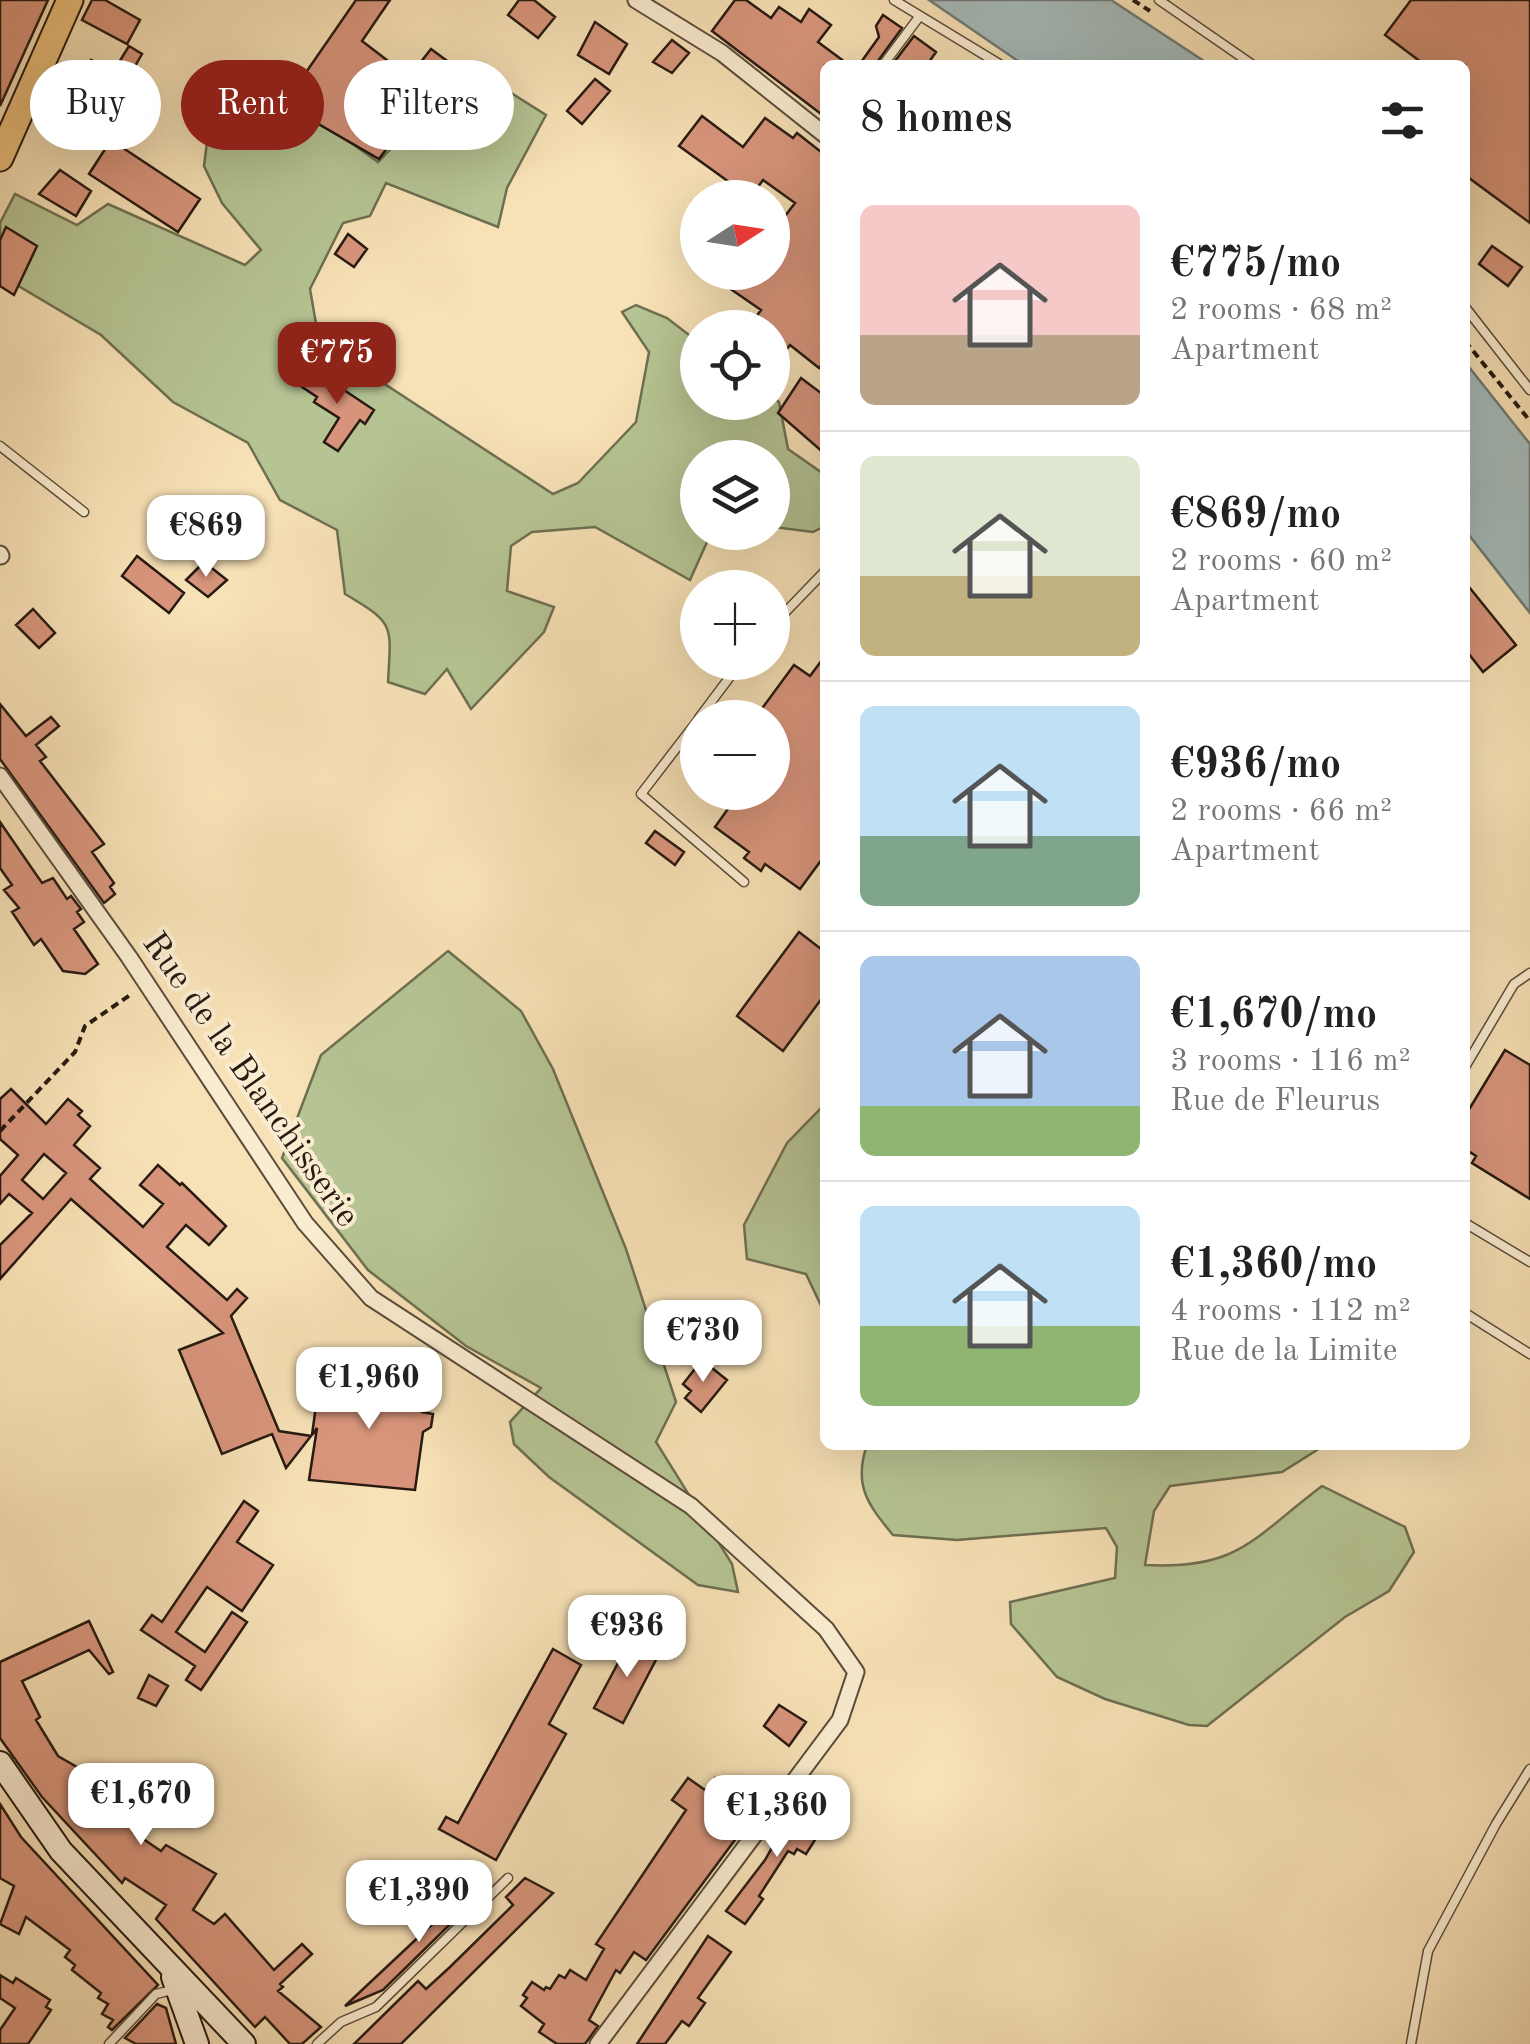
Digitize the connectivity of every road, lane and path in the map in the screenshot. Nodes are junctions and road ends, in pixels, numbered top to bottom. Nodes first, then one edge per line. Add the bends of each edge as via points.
1 (70, 0) edge
2 (636, 0) edge
3 (894, 0) edge
4 (1159, 0) edge
5 (919, 17) junction
6 (887, 60) edge
7 (992, 60) edge
8 (1246, 60) edge
9 (820, 131) edge
10 (0, 158) edge
11 (1470, 313) edge
12 (1470, 347) edge
13 (1530, 390) edge
14 (1530, 421) edge
15 (0, 446) edge
16 (84, 512) dead end
17 (820, 576) edge
18 (790, 607) edge
19 (727, 680) edge
20 (712, 700) edge
21 (680, 743) edge
22 (0, 776) edge
23 (744, 882) dead end
24 (1530, 973) edge
25 (146, 984) junction
26 (1470, 1059) edge
27 (0, 1131) edge
28 (1470, 1226) edge
29 (1530, 1262) edge
30 (1470, 1316) edge
31 (1530, 1354) edge
32 (0, 1763) edge
33 (1530, 1769) edge
34 (508, 1878) dead end
35 (174, 1979) junction
36 (109, 2044) edge
37 (196, 2044) edge
38 (244, 2044) edge
39 (317, 2044) edge
40 (598, 2044) edge
41 (1411, 2044) edge

1 - 10 main road
2 - 9 street via 722,53
3 - 5 lane
4 - 8 lane
5 - 6 lane
5 - 7 lane
11 - 13 lane
12 - 14 path
15 - 16 lane
17 - 18 lane
19 - 20 lane
21 - 23 lane via 641,794
22 - 25 street, Rue de la Blanchisserie
24 - 26 lane via 1514,984
25 - 27 path via 84,1026 75,1052
25 - 40 street, Rue de la Blanchisserie via 305,1222 371,1298 691,1506 826,1629 856,1672 840,1720
28 - 29 lane
30 - 31 lane
32 - 35 main road via 61,1851
33 - 41 lane via 1428,1951
34 - 39 lane via 376,2007 340,2022
35 - 36 lane
35 - 37 main road
35 - 38 main road

